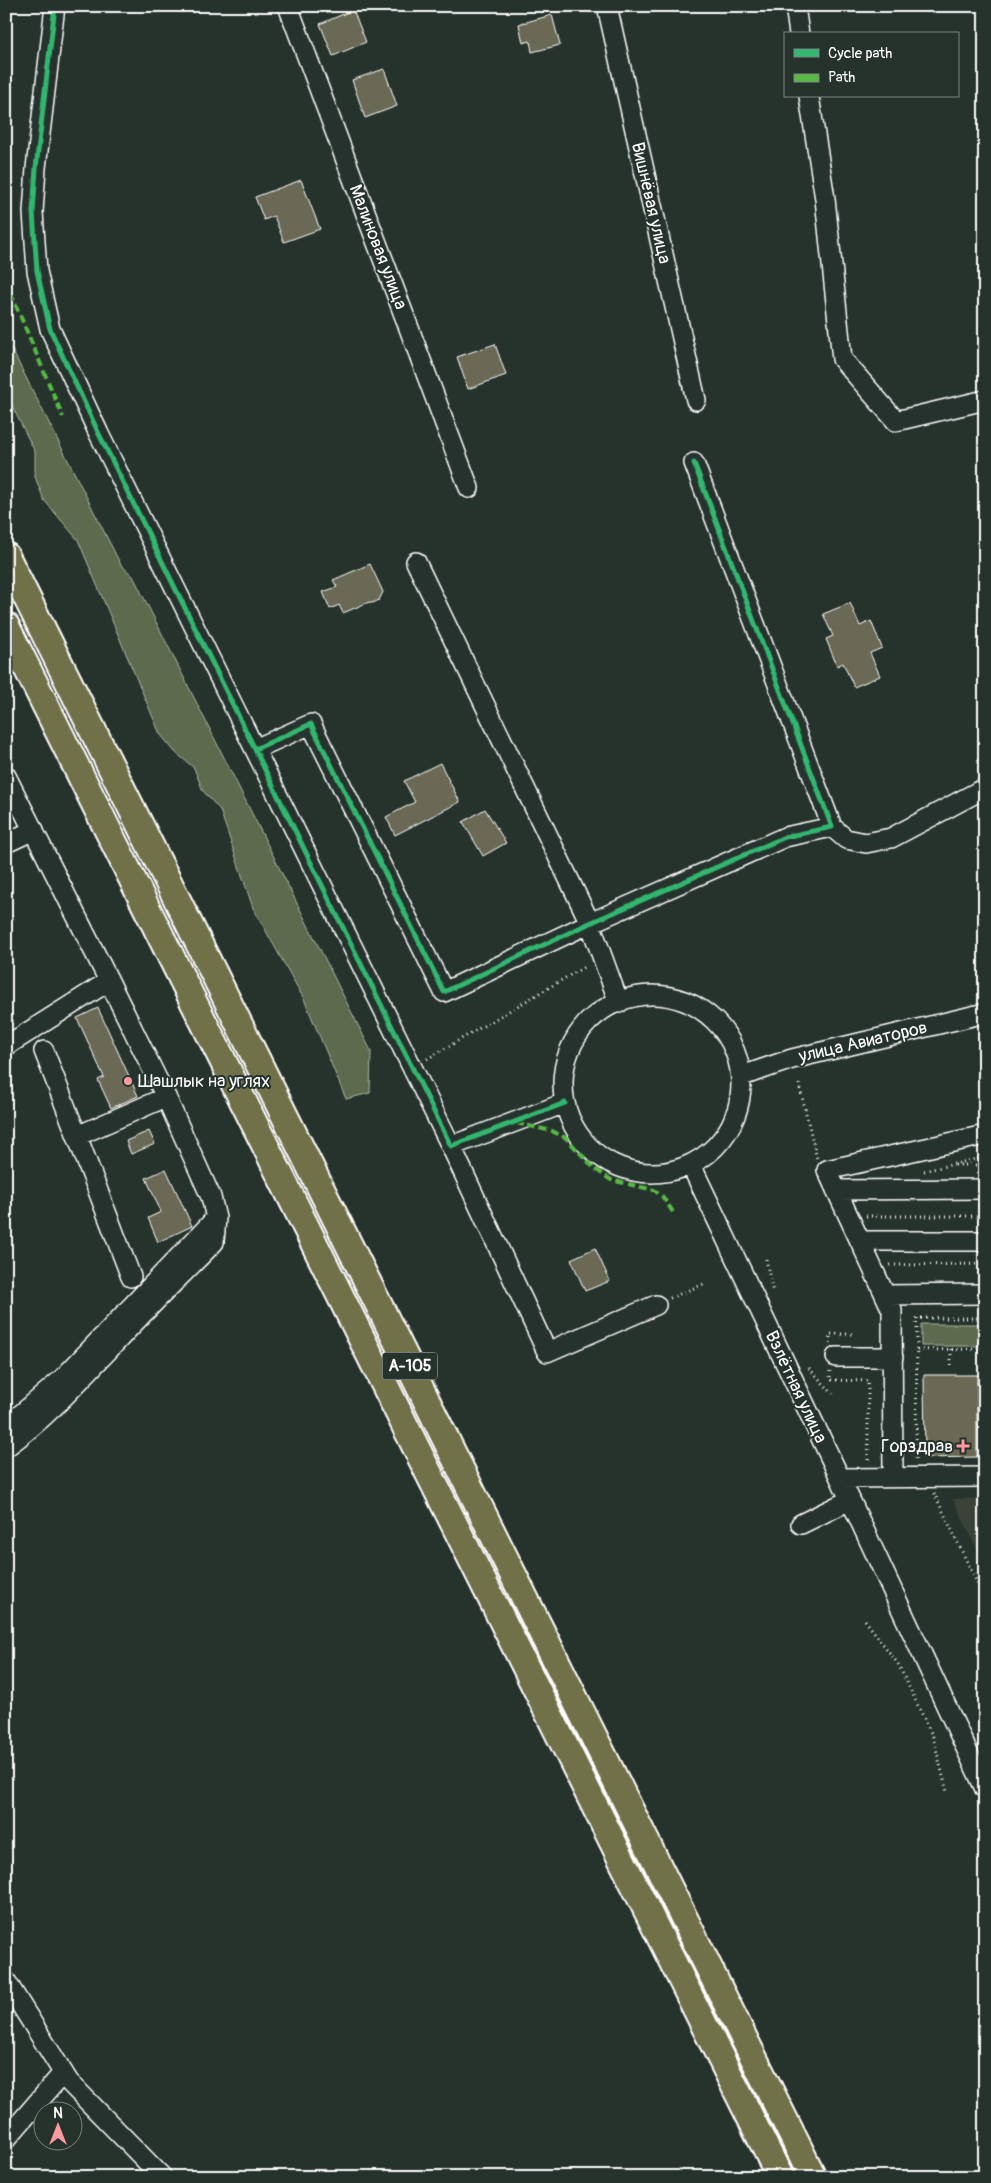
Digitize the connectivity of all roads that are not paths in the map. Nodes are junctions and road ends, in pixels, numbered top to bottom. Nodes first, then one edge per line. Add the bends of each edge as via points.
1 (55, 6) edge
2 (288, 6) edge
3 (607, 6) edge
4 (795, 6) edge
5 (799, 32) edge
6 (809, 98) edge
7 (696, 400) dead end
8 (985, 400) edge
9 (694, 463) dead end
10 (469, 488) dead end
11 (6, 556) edge
12 (416, 562) dead end
13 (6, 626) edge
14 (255, 749) junction
15 (6, 776) edge
16 (985, 788) edge
17 (832, 827) junction
18 (34, 830) junction
19 (6, 843) edge
20 (590, 923) junction
21 (109, 981) junction
22 (619, 1003) junction
23 (985, 1013) edge
24 (6, 1046) edge
25 (44, 1051) dead end
26 (742, 1076) junction
27 (166, 1097) junction
28 (565, 1103) junction
29 (985, 1135) edge
30 (77, 1136) junction
31 (450, 1146) junction
32 (691, 1165) junction
33 (985, 1189) edge
34 (836, 1190) junction
35 (216, 1218) junction
36 (860, 1241) junction
37 (985, 1241) edge
38 (131, 1277) dead end
39 (985, 1294) edge
40 (885, 1295) junction
41 (656, 1305) road end
42 (832, 1357) road end
43 (893, 1357) junction
44 (6, 1427) edge
45 (6, 1447) edge
46 (893, 1468) junction
47 (985, 1477) edge
48 (840, 1478) junction
49 (850, 1500) junction
50 (801, 1524) dead end
51 (985, 1789) edge
52 (6, 1981) edge
53 (63, 2073) junction
54 (6, 2139) edge
55 (773, 2169) edge
56 (162, 2177) edge
57 (813, 2177) edge

1 - 14 street via 33,212 37,271 50,329
2 - 10 street, Малиновая улица
3 - 7 street, Вишнёвая улица
4 - 5 street
6 - 8 street via 825,198 842,360 896,421
9 - 17 street
11 - 57 highway, А-105
12 - 20 street
13 - 55 highway, А-105
14 - 20 street via 311,724 444,992
14 - 31 street
15 - 18 street
16 - 17 street via 891,838 866,842 846,839
17 - 20 street via 785,837
18 - 19 street
18 - 21 street
20 - 22 street
21 - 24 street
21 - 27 street
22 - 26 street via 639,996 675,997 708,1013 731,1041
22 - 28 street via 605,1008 578,1033 564,1067
23 - 26 street, улица Авиаторов via 792,1059
25 - 30 street
26 - 32 street via 738,1112 720,1144
27 - 30 street
27 - 35 street via 211,1197
28 - 31 street
28 - 32 street via 577,1132 599,1156 628,1170 660,1173
29 - 34 street via 826,1170
30 - 38 street
31 - 41 street via 547,1352
32 - 48 street, Взлётная улица
33 - 34 street
34 - 36 street
35 - 44 street via 62,1379
35 - 45 street via 214,1242 72,1390
36 - 37 street
36 - 40 street
39 - 40 street
40 - 43 street via 892,1310
42 - 43 street
43 - 46 street
46 - 47 street via 926,1477
46 - 48 street
48 - 49 street, Взлётная улица
49 - 50 street
49 - 51 street, Взлётная улица
52 - 53 street
53 - 54 street
53 - 56 street

